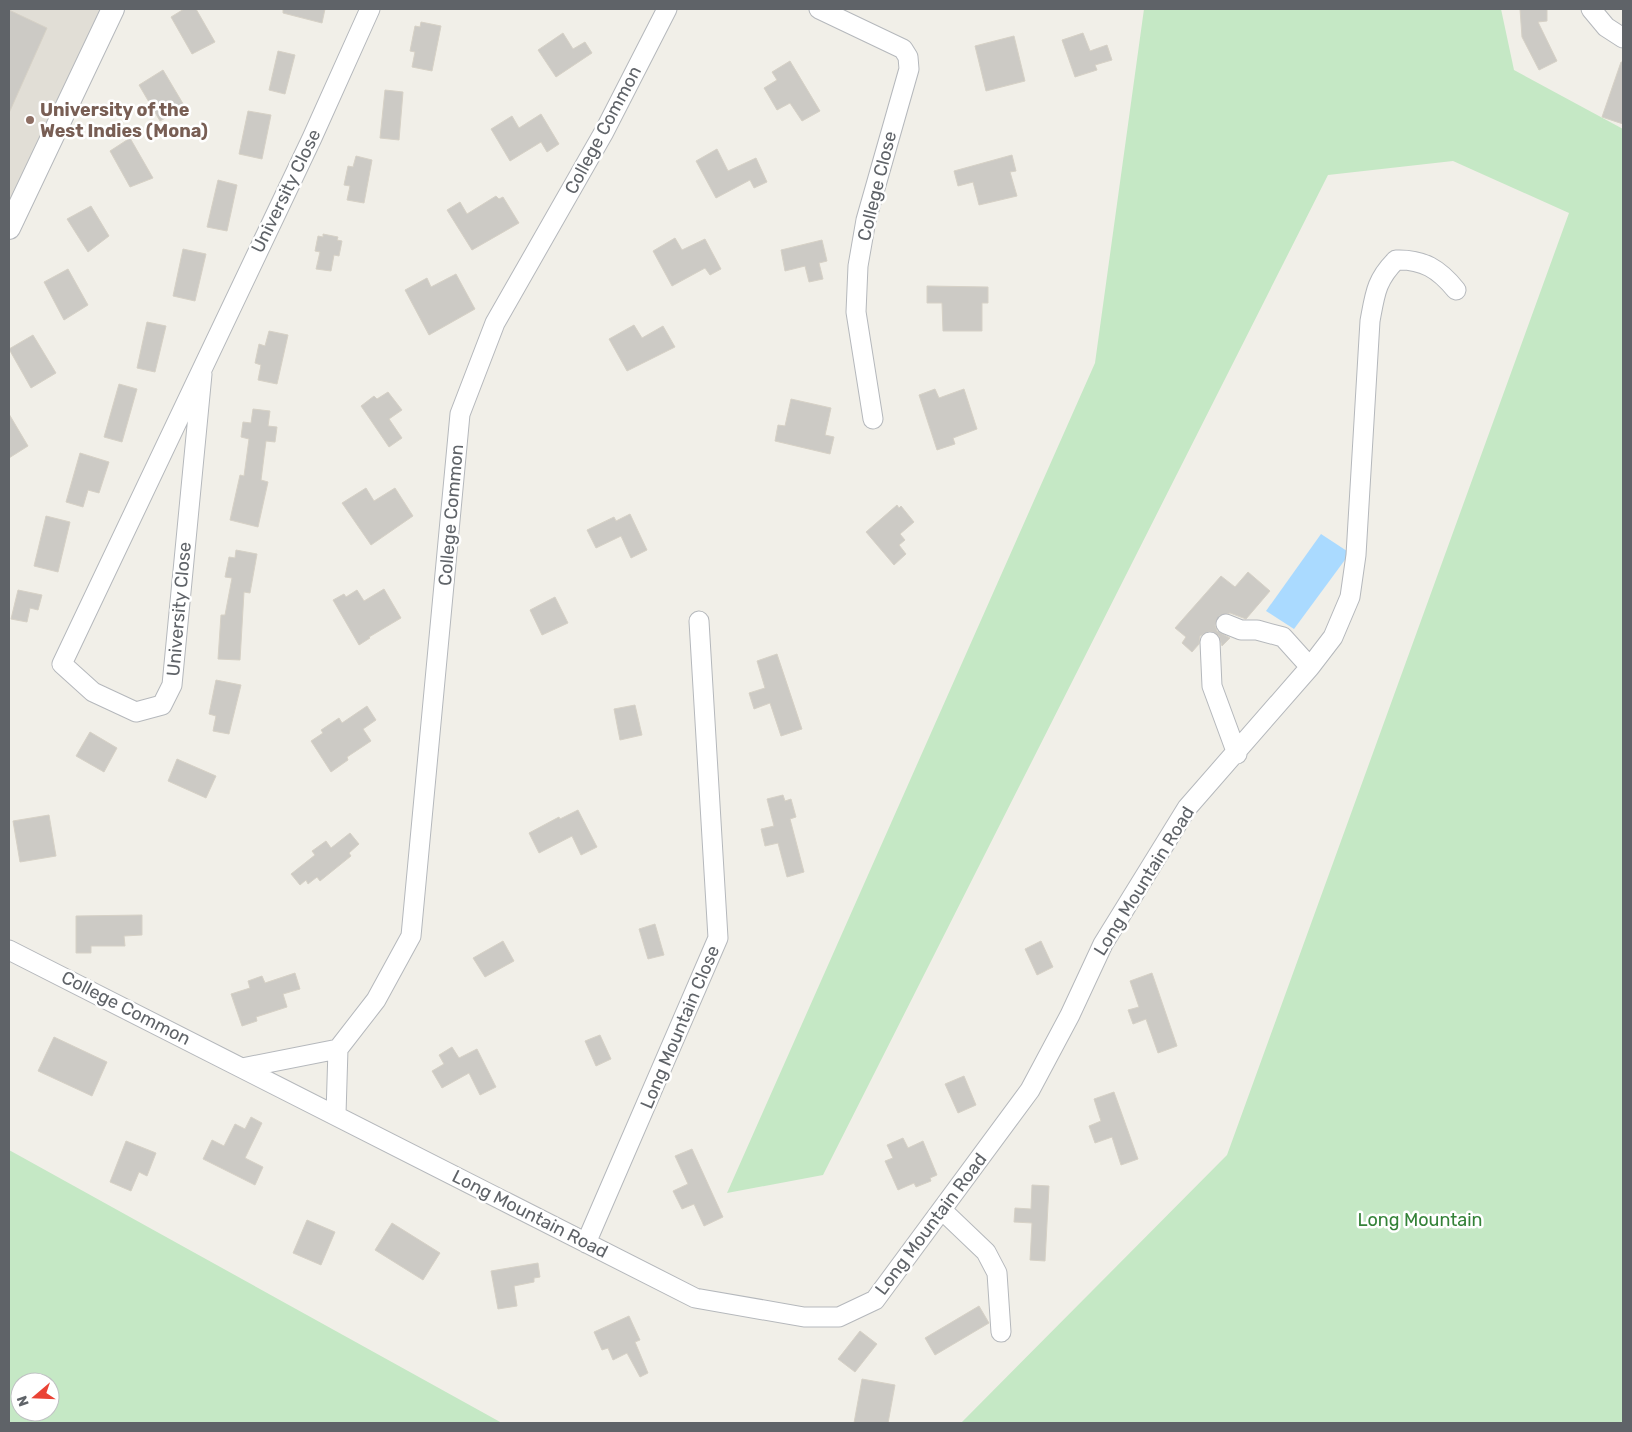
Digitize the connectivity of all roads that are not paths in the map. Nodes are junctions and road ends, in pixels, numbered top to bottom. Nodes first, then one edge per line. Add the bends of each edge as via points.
1 (113, 9) edge
2 (370, 9) edge
3 (668, 9) edge
4 (819, 9) edge
5 (1591, 9) edge
6 (1623, 38) edge
7 (9, 228) edge
8 (1456, 290) dead end
9 (202, 374) junction
10 (873, 419) dead end
11 (699, 622) dead end
12 (1226, 624) dead end
13 (1210, 642) dead end
14 (1310, 667) junction
15 (1237, 754) junction
16 (9, 950) edge
17 (338, 1049) junction
18 (242, 1068) junction
19 (336, 1114) junction
20 (942, 1210) junction
21 (586, 1242) junction
22 (1001, 1332) dead end

1 - 7 street
2 - 9 street, University Close
3 - 17 street, College Common via 604,132 495,323 460,414 411,936 376,1000
4 - 10 street, College Close via 903,49 908,57 908,69 866,220 858,266 856,312
5 - 6 street via 1606,27
8 - 14 street, Long Mountain Road via 1443,274 1410,260 1396,260 1384,272 1375,290 1370,321 1356,555 1350,597 1333,636
9 - 9 street, University Close via 62,664 93,692 136,712 162,705 172,685
11 - 21 street, Long Mountain Close via 718,938
12 - 14 street via 1241,630 1257,630 1283,637
13 - 15 street via 1212,686
14 - 15 street, Long Mountain Road
15 - 20 street, Long Mountain Road via 1187,808 1102,944 1070,1015 1030,1090
16 - 18 street, College Common
17 - 18 street
17 - 19 street
18 - 19 street, College Common
19 - 21 street, Long Mountain Road
20 - 21 street, Long Mountain Road via 875,1300 839,1317 804,1316 695,1298
20 - 22 street via 986,1252 997,1273

